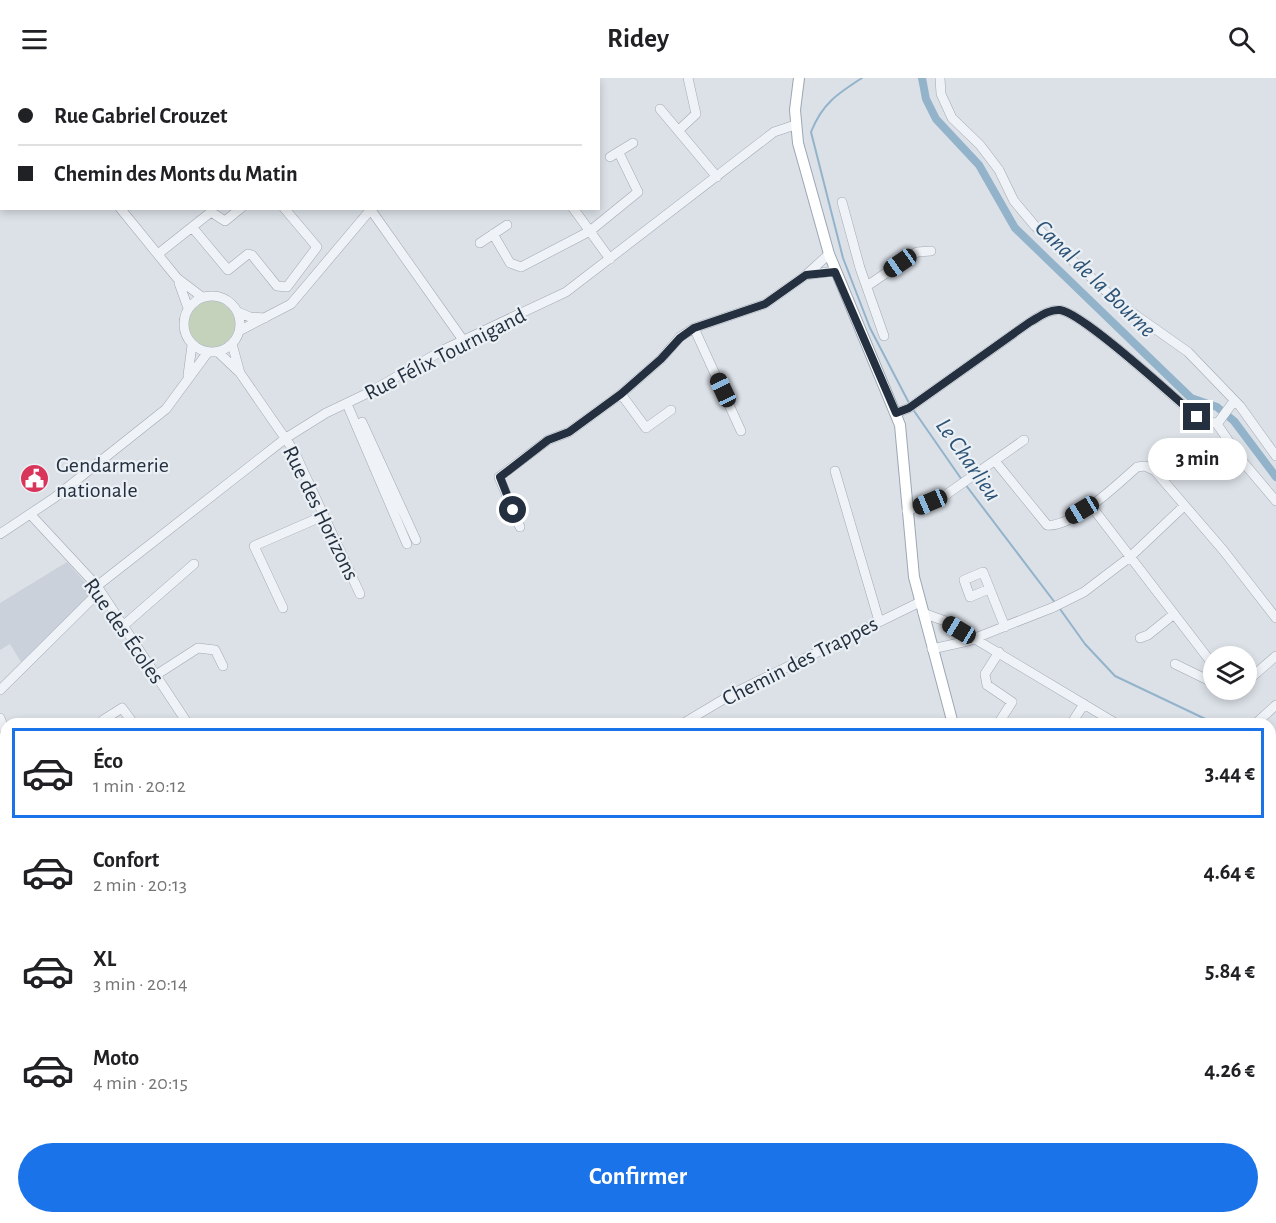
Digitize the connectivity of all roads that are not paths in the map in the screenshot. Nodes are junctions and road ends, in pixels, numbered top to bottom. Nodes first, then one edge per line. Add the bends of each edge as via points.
1 (688, 78) edge
2 (799, 78) edge
3 (940, 78) edge
4 (660, 109) dead end
5 (795, 125) junction
6 (679, 130) junction
7 (633, 143) dead end
8 (717, 177) junction
9 (842, 202) dead end
10 (122, 210) edge
11 (238, 210) edge
12 (286, 210) edge
13 (370, 210) edge
14 (372, 210) edge
15 (575, 210) edge
16 (507, 225) dead end
17 (192, 227) junction
18 (591, 231) junction
19 (494, 234) junction
20 (480, 243) dead end
21 (931, 251) dead end
22 (158, 254) junction
23 (829, 254) junction
24 (610, 259) junction
25 (302, 268) junction
26 (835, 272) junction
27 (806, 275) junction
28 (177, 278) junction
29 (315, 278) junction
30 (867, 286) junction
31 (202, 297) junction
32 (188, 308) junction
33 (238, 312) junction
34 (864, 315) junction
35 (270, 317) junction
36 (694, 328) junction
37 (239, 331) junction
38 (884, 336) dead end
39 (463, 340) junction
40 (232, 344) junction
41 (192, 345) junction
42 (213, 352) junction
43 (240, 373) junction
44 (186, 380) junction
45 (621, 394) junction
46 (350, 402) junction
47 (1232, 404) junction
48 (671, 410) dead end
49 (896, 413) junction
50 (1219, 422) junction
51 (741, 431) dead end
52 (285, 438) junction
53 (1024, 440) dead end
54 (1276, 456) edge
55 (995, 461) junction
56 (835, 471) dead end
57 (1276, 501) edge
58 (1184, 506) junction
59 (1092, 507) junction
60 (907, 511) junction
61 (31, 515) junction
62 (323, 516) junction
63 (520, 527) dead end
64 (0, 534) edge
65 (412, 542) dead end
66 (1130, 557) junction
67 (194, 564) dead end
68 (98, 589) junction
69 (990, 589) dead end
70 (360, 594) dead end
71 (921, 607) junction
72 (283, 608) dead end
73 (1174, 614) junction
74 (1276, 618) edge
75 (879, 621) junction
76 (123, 626) junction
77 (1005, 627) junction
78 (974, 638) junction
79 (1140, 638) dead end
80 (932, 649) junction
81 (999, 652) junction
82 (1203, 652) edge
83 (1274, 662) edge
84 (1175, 664) dead end
85 (223, 666) dead end
86 (1257, 674) edge
87 (156, 675) junction
88 (1203, 678) edge
89 (0, 690) edge
90 (1084, 704) junction
91 (1276, 705) edge
92 (107, 718) edge
93 (129, 718) edge
94 (184, 718) edge
95 (692, 718) edge
96 (951, 718) edge
97 (1002, 718) edge
98 (1075, 718) edge
99 (1107, 718) edge
100 (1262, 718) edge

1 - 6 street via 696,114
2 - 5 main road
3 - 47 street via 941,94 952,118 980,145 999,170 1014,201 1035,226 1119,304 1188,352
4 - 6 street
5 - 8 street, Rue Félix Tournigand via 774,132
5 - 23 main road
6 - 8 street
7 - 18 street via 614,155 638,192
8 - 24 street, Rue Félix Tournigand
9 - 30 street
10 - 22 street
11 - 17 street via 225,220 211,212
12 - 25 street via 316,247
13 - 29 street
14 - 39 street
15 - 18 street
16 - 19 street
17 - 22 street
17 - 25 street via 228,270 252,255 282,288
18 - 19 street via 521,267 510,262
18 - 24 street
19 - 20 street
21 - 30 street via 917,252
22 - 28 street
23 - 26 main road
23 - 27 street
24 - 39 street, Rue Félix Tournigand via 550,302
25 - 29 street
26 - 27 street
26 - 34 main road
27 - 36 street via 765,304
28 - 31 street
28 - 32 street
29 - 35 street via 291,304
30 - 34 street
31 - 32 street
31 - 33 street via 223,298
32 - 41 street via 183,327
33 - 35 street via 250,317
33 - 37 street
34 - 38 street
34 - 49 main road
35 - 37 street
36 - 45 street
36 - 51 street
37 - 40 street
39 - 46 street, Rue Félix Tournigand
40 - 42 street
40 - 43 street, Rue des Horizons
41 - 42 street
41 - 44 street
42 - 43 street, Rue des Horizons
42 - 44 street
43 - 52 street, Rue des Horizons
44 - 61 street via 166,409
45 - 48 street via 646,428
45 - 63 street via 569,432 548,440 500,477
46 - 52 street, Rue Félix Tournigand
46 - 65 street
47 - 50 street
47 - 54 street via 1253,423
49 - 50 street via 1030,322 1060,310 1085,322 1197,417
49 - 60 main road via 902,435
50 - 57 street via 1244,462
52 - 62 street, Rue des Horizons
52 - 68 street, Rue Félix Tournigand
53 - 55 street
55 - 59 street via 1047,525 1055,526
55 - 60 street via 946,494
56 - 75 street
58 - 59 street via 1155,471 1145,465 1137,467
58 - 66 street
58 - 74 street
59 - 66 street
60 - 71 main road
61 - 64 street
61 - 68 street, Rue des Écoles
62 - 70 street, Rue des Horizons
62 - 72 street via 254,546
66 - 73 street
66 - 77 street via 1084,592
67 - 76 street
68 - 76 street, Rue des Écoles
68 - 89 street, Rue Félix Tournigand
69 - 77 street
71 - 75 street, Chemin des Trappes
71 - 78 street
71 - 80 main road
73 - 79 street
73 - 82 street
75 - 95 street, Chemin des Trappes
76 - 87 street, Rue des Écoles
77 - 78 street
78 - 80 street
78 - 81 street
80 - 96 main road
81 - 90 street
81 - 97 street via 985,674 987,685 1012,702
83 - 86 street
84 - 88 street
85 - 87 street via 215,650 198,648
87 - 94 street, Rue des Écoles
90 - 98 street
90 - 99 street
91 - 100 street
92 - 93 street via 122,708

